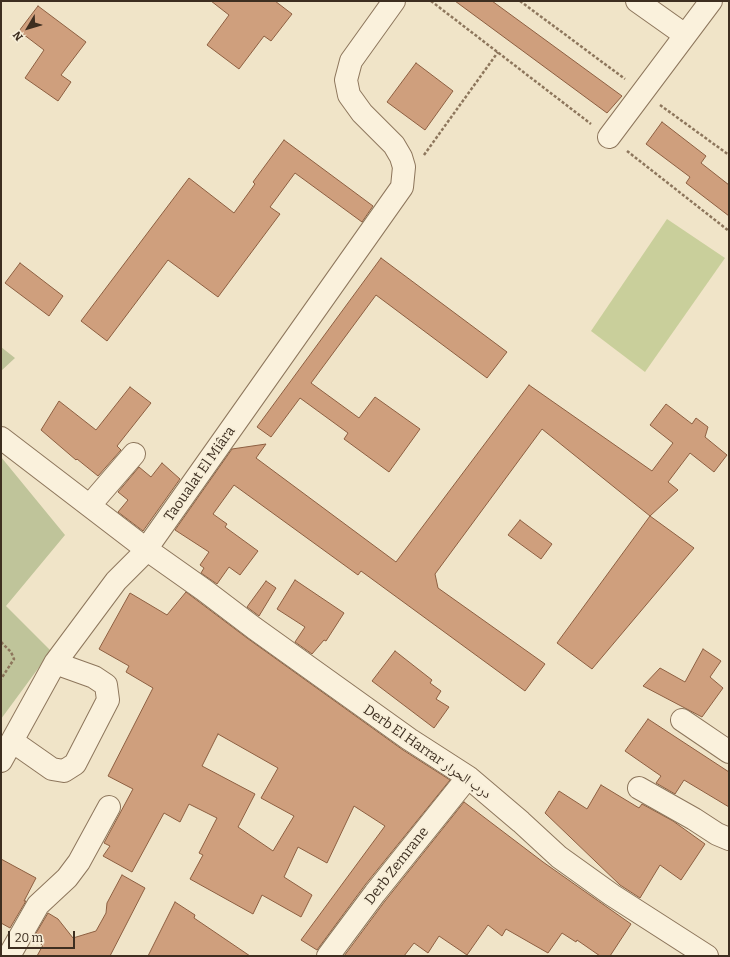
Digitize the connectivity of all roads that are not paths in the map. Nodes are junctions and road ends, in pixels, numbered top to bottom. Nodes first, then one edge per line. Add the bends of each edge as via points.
1 (394, 1) edge
2 (638, 1) edge
3 (710, 1) edge
4 (685, 36) junction
5 (609, 137) road end
6 (1, 438) edge
7 (134, 454) dead end
8 (90, 505) junction
9 (146, 549) junction
10 (55, 663) junction
11 (682, 720) dead end
12 (12, 741) junction
13 (729, 752) edge
14 (1, 762) edge
15 (468, 777) junction
16 (639, 788) dead end
17 (109, 807) dead end
18 (729, 839) edge
19 (9, 956) edge
20 (328, 956) edge
21 (707, 956) edge

1 - 9 street, Taoualat El Miâra via 351,61 346,80 349,95 362,113 394,145 401,157 404,167 402,186
2 - 4 street
3 - 4 street
4 - 5 street
6 - 8 street, Derb El Harrar درب الحرار
7 - 8 street
8 - 9 street, Derb El Harrar درب الحرار
9 - 10 street, Taoualat El Miâra via 116,581
9 - 15 street, Derb El Harrar درب الحرار via 403,735
10 - 12 street, Taoualat El Miâra
10 - 12 street via 94,677 106,685 108,700 75,764 64,771 52,769
11 - 13 street
12 - 14 street, Taoualat El Miâra
15 - 20 street, Derb Zemrane
15 - 21 street, Derb El Harrar درب الحرار via 559,857 618,899
16 - 18 street
17 - 19 street via 79,862 67,878 38,905

